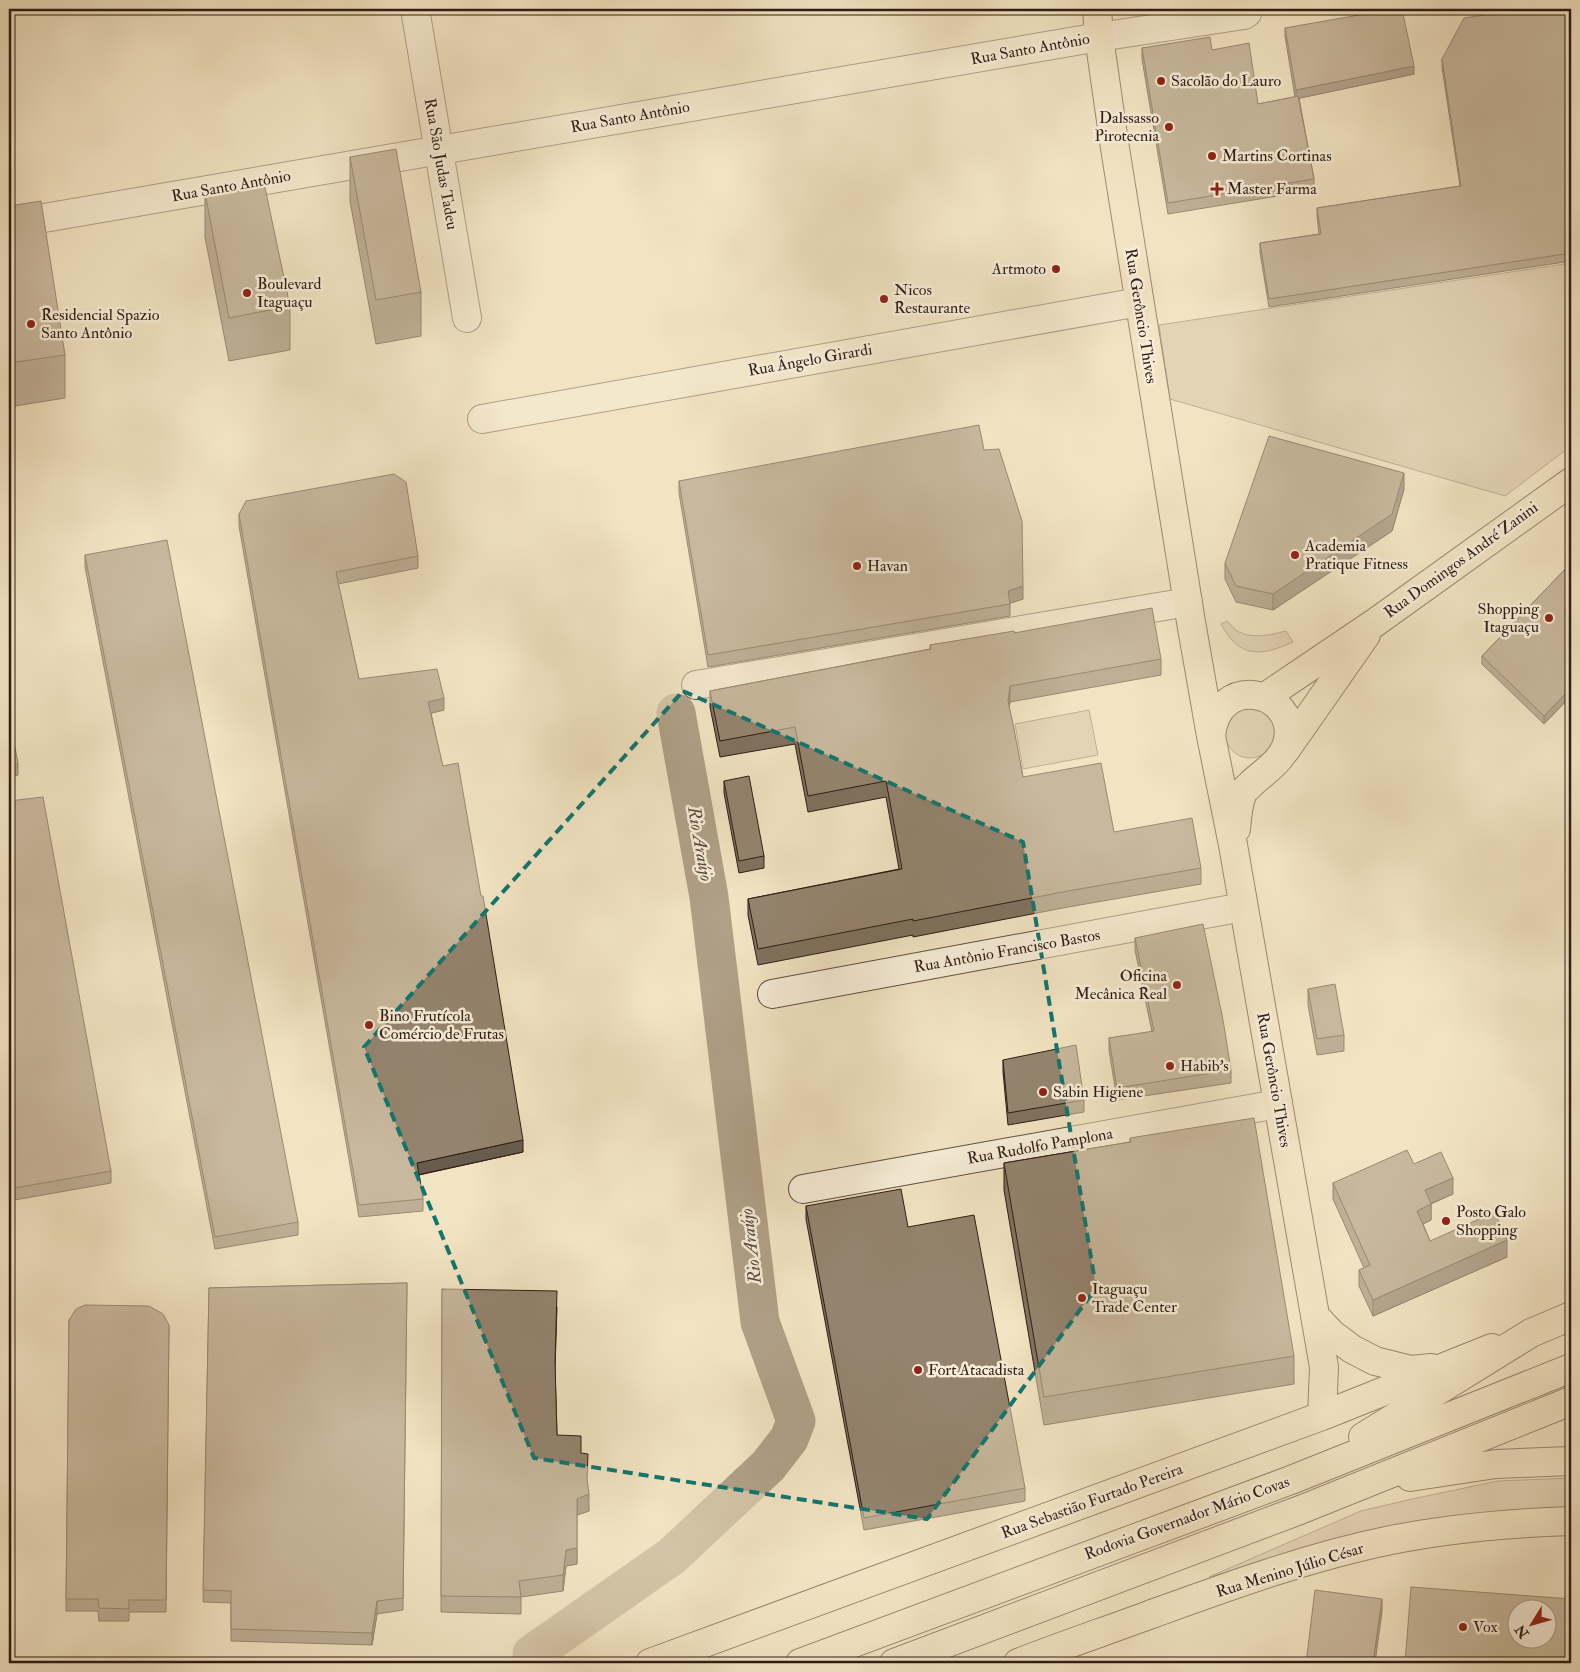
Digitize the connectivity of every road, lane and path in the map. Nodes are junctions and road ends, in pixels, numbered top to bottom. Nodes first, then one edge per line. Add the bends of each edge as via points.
1 (415, 9) edge
2 (1097, 9) edge
3 (1248, 9) edge
4 (1099, 37) junction
5 (439, 150) junction
6 (9, 224) edge
7 (1139, 302) junction
8 (467, 318) dead end
9 (482, 418) dead end
10 (1571, 482) edge
11 (1190, 612) junction
12 (1376, 622) junction
13 (696, 685) dead end
14 (1252, 696) junction
15 (1212, 742) junction
16 (1276, 759) junction
17 (1233, 845) junction
18 (1243, 907) junction
19 (772, 994) dead end
20 (1278, 1104) junction
21 (803, 1188) dead end
22 (1315, 1316) junction
23 (1571, 1316) edge
24 (1531, 1333) junction
25 (1445, 1367) junction
26 (1324, 1368) junction
27 (1571, 1368) edge
28 (1385, 1391) junction
29 (1571, 1401) edge
30 (1322, 1416) junction
31 (1571, 1461) edge
32 (1291, 1480) junction
33 (1364, 1484) junction
34 (1571, 1521) edge
35 (650, 1663) edge
36 (800, 1663) edge
37 (894, 1663) edge
38 (1022, 1663) edge

1 - 5 street, Rua São Judas Tadeu
2 - 4 main road, Rua Gerôncio Thives
3 - 4 street, Rua Santo Antônio via 1244,15
4 - 5 street, Rua Santo Antônio
4 - 7 main road, Rua Gerôncio Thives
5 - 6 street, Rua Santo Antônio
5 - 8 street, Rua São Judas Tadeu
7 - 9 street, Rua Ângelo Girardi
7 - 11 main road, Rua Gerôncio Thives
10 - 12 main road, Rua Domingos André Zanini
11 - 13 street
11 - 14 main road via 1212,671 1223,688
11 - 15 main road, Rua Gerôncio Thives
12 - 14 main road, Rua Domingos André Zanini
12 - 16 main road
14 - 15 main road via 1227,701 1218,710 1212,722
14 - 16 main road via 1276,704 1284,715 1288,739
15 - 16 main road via 1222,760 1239,770 1259,771
15 - 17 main road, Rua Gerôncio Thives
16 - 17 main road via 1242,793
17 - 18 main road, Rua Gerôncio Thives
18 - 19 street, Rua Antônio Francisco Bastos
18 - 20 main road, Rua Gerôncio Thives
20 - 21 street, Rua Rudolfo Pamplona
20 - 22 main road, Rua Gerôncio Thives
22 - 25 main road via 1352,1350 1375,1361 1411,1370
22 - 26 main road, Rua Gerôncio Thives
23 - 24 main road
24 - 25 main road, Rua Sebastião Furtado Pereira
24 - 32 main road
25 - 28 main road, Rua Sebastião Furtado Pereira
26 - 28 main road via 1352,1388 1366,1392
26 - 30 main road, Rua Gerôncio Thives
27 - 32 main road, Rodovia Governador Mário Covas
28 - 30 main road, Rua Sebastião Furtado Pereira
29 - 33 main road, Rodovia Governador Mário Covas
30 - 35 main road, Rua Sebastião Furtado Pereira
31 - 33 main road via 1496,1464
32 - 36 main road, Rodovia Governador Mário Covas
33 - 37 main road, Rodovia Governador Mário Covas
34 - 38 main road, Rua Menino Júlio César via 1467,1528 1391,1540 1301,1563 1223,1588

